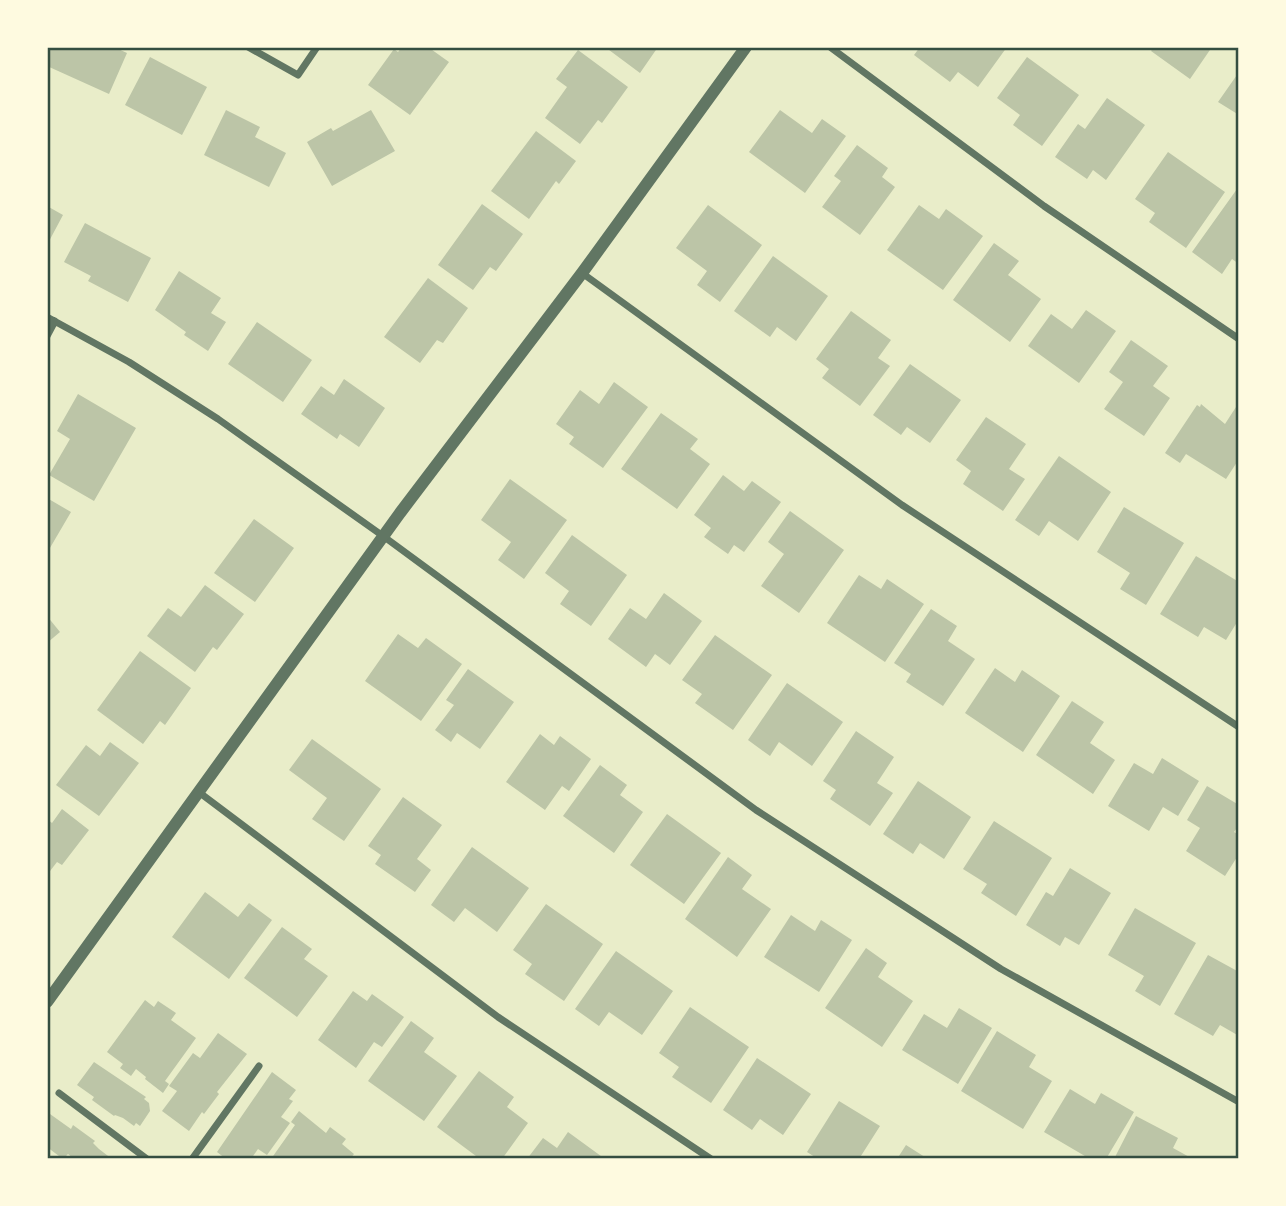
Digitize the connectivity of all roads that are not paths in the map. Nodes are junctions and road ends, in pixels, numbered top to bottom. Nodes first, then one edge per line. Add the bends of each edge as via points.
1 (248, 47) edge
2 (317, 47) edge
3 (746, 47) edge
4 (830, 47) edge
5 (582, 273) junction
6 (47, 317) edge
7 (55, 321) junction
8 (47, 336) edge
9 (1239, 339) edge
10 (383, 536) junction
11 (1239, 727) edge
12 (200, 793) junction
13 (47, 1002) edge
14 (260, 1066) dead end
15 (59, 1093) dead end
16 (1239, 1102) edge
17 (147, 1159) edge
18 (192, 1159) edge
19 (711, 1159) edge

1 - 2 street via 298,75
3 - 5 street
4 - 9 street via 1044,206
5 - 10 street
5 - 11 street via 902,505
6 - 7 street
7 - 8 street
7 - 10 street via 218,419
10 - 12 street
10 - 16 street via 756,810 1001,969
12 - 13 street
12 - 19 street via 498,1017
14 - 18 street
15 - 17 street

